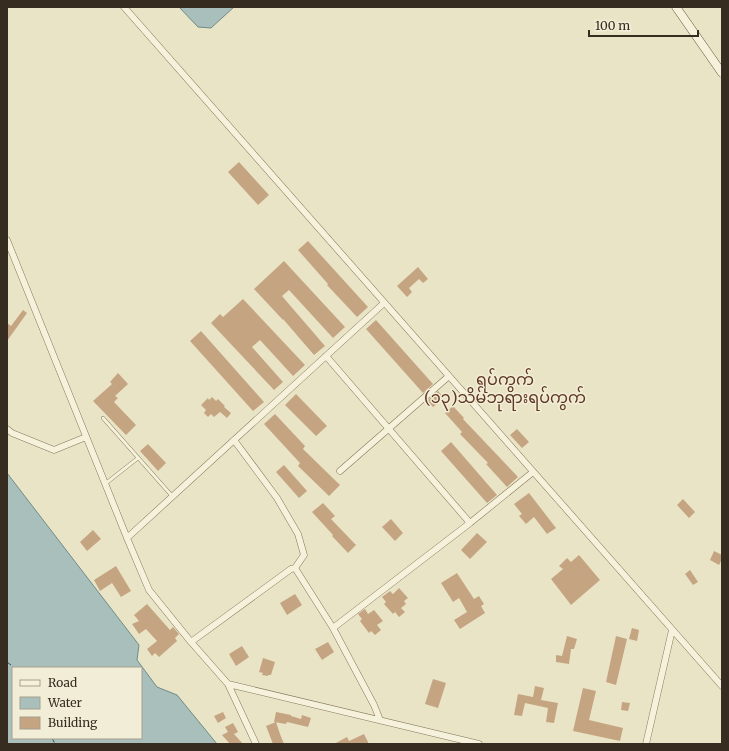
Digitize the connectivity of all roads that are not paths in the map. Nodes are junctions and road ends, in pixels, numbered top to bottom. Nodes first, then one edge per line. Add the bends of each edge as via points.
1 (124, 7) edge
2 (676, 7) edge
3 (722, 73) edge
4 (7, 240) edge
5 (384, 303) junction
6 (326, 356) junction
7 (449, 376) junction
8 (103, 418) dead end
9 (389, 428) junction
10 (7, 429) edge
11 (86, 437) junction
12 (234, 440) junction
13 (138, 458) junction
14 (340, 472) dead end
15 (533, 472) junction
16 (105, 484) junction
17 (172, 496) junction
18 (470, 523) junction
19 (127, 538) junction
20 (295, 568) junction
21 (333, 628) junction
22 (672, 630) junction
23 (191, 642) junction
24 (228, 684) junction
25 (722, 686) edge
26 (380, 720) junction
27 (256, 744) edge
28 (479, 744) edge
29 (646, 744) edge

1 - 5 street
2 - 3 main road
4 - 11 street
5 - 6 street
5 - 7 street
6 - 9 street
6 - 12 street
7 - 9 street
7 - 15 street
8 - 13 lane
9 - 14 street
9 - 18 street
10 - 11 street via 54,450
11 - 16 street
12 - 17 street
12 - 20 street via 277,498 298,534 304,554
13 - 16 lane
13 - 17 lane
15 - 18 street
15 - 22 street
16 - 19 street
17 - 19 street
18 - 21 street
19 - 23 street via 149,590
20 - 21 street
20 - 23 street
21 - 26 street
22 - 25 street
22 - 29 street
23 - 24 street
24 - 26 street
24 - 27 street
26 - 28 street

